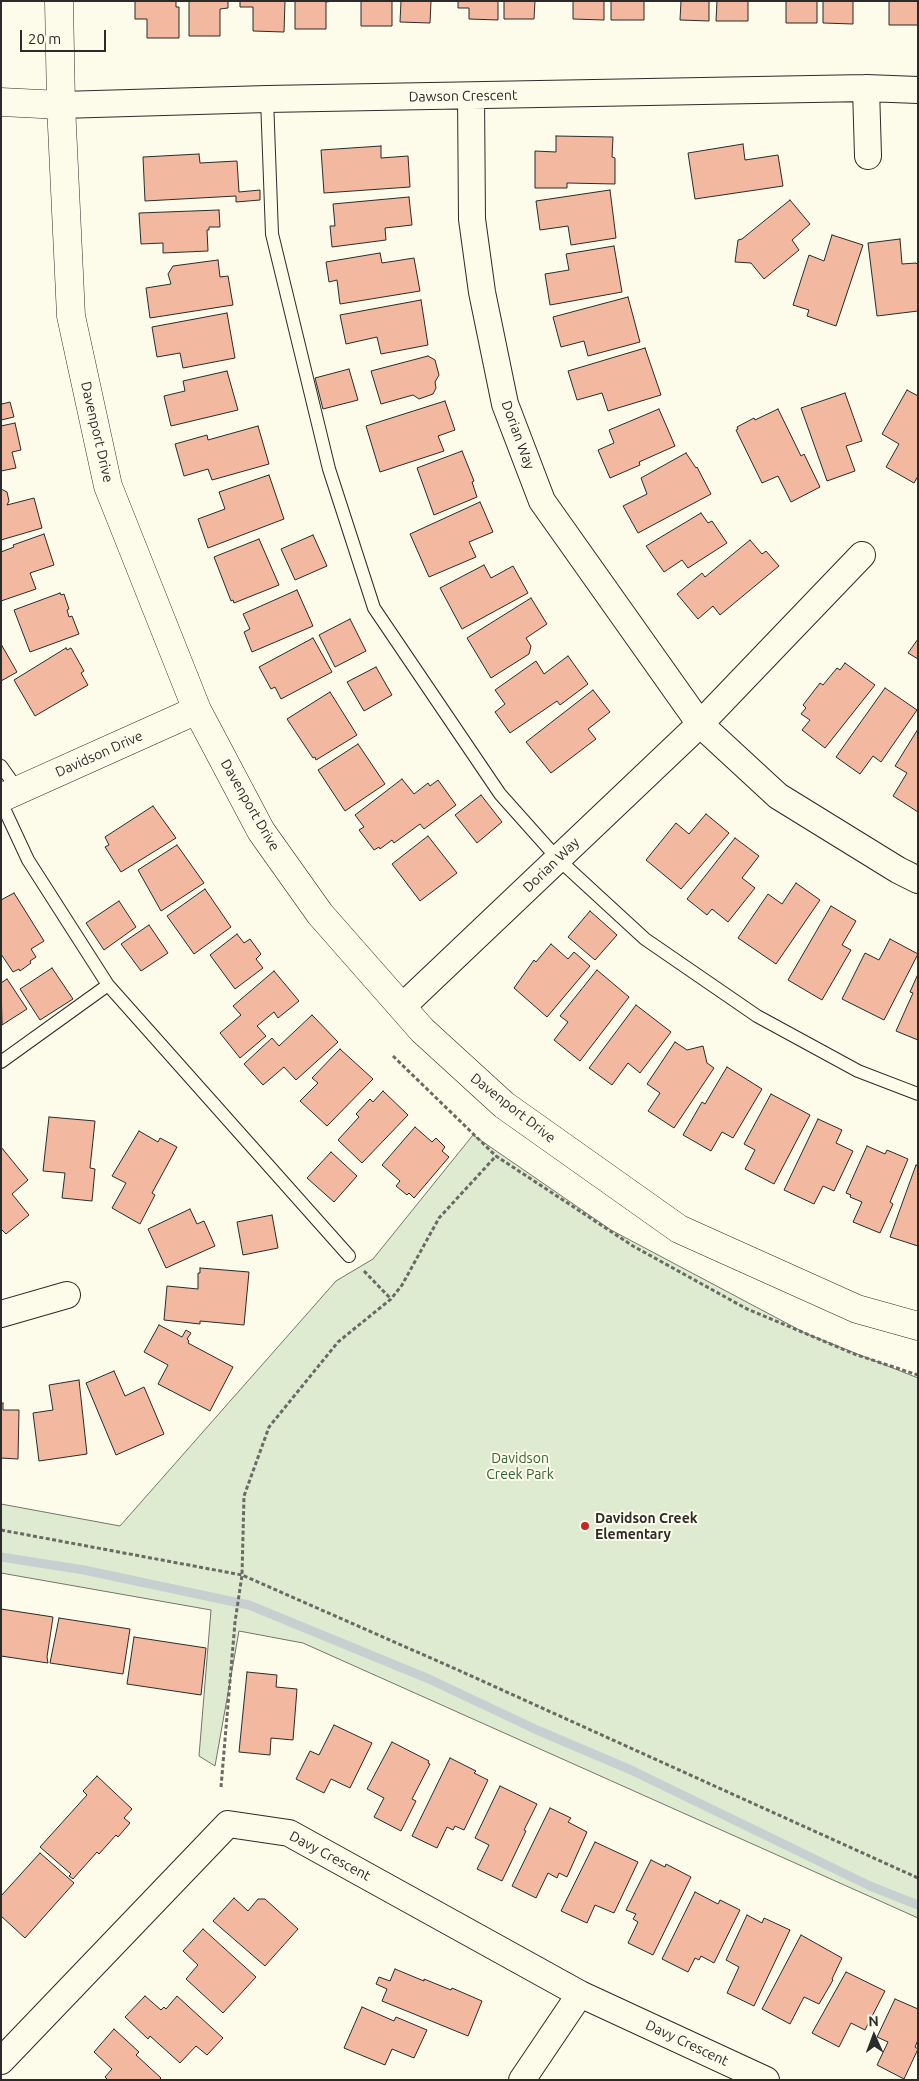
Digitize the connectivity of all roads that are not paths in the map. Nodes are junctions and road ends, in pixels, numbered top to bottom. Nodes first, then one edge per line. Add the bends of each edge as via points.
1 (59, 1) edge
2 (866, 88) junction
3 (918, 90) edge
4 (471, 96) junction
5 (267, 99) junction
6 (1, 102) edge
7 (61, 105) junction
8 (868, 156) dead end
9 (862, 555) dead end
10 (197, 710) junction
11 (700, 724) junction
12 (1, 766) edge
13 (7, 797) edge
14 (558, 859) junction
15 (918, 880) edge
16 (108, 986) junction
17 (402, 1006) junction
18 (1, 1062) edge
19 (918, 1094) edge
20 (349, 1256) road end
21 (67, 1296) dead end
22 (1, 1314) edge
23 (918, 1326) edge
24 (580, 1994) junction
25 (1, 2061) edge
26 (522, 2080) edge
27 (766, 2080) edge

1 - 7 street, Davenport Drive
2 - 3 street, Dawson Crescent
2 - 4 street, Dawson Crescent
2 - 8 street
4 - 5 street, Dawson Crescent
4 - 11 street, Dorian Way via 472,219 482,292 505,404 542,501
5 - 7 street, Dawson Crescent
5 - 14 lane via 272,234 329,469 374,608 500,794
6 - 7 street
7 - 10 street, Davenport Drive via 71,316 108,486
9 - 11 street, Dorian Way
10 - 13 street, Davidson Drive
10 - 17 street, Davenport Drive via 261,831 320,914
11 - 14 street, Dorian Way
11 - 15 street, Dorian Way via 778,796
12 - 13 lane
13 - 16 lane via 28,860
14 - 17 street, Dorian Way
14 - 19 lane via 645,939 757,1016 858,1071
16 - 18 lane
16 - 20 lane
17 - 23 street, Davenport Drive via 445,1053 504,1105 678,1229 856,1309
21 - 22 street
24 - 25 street, Davy Crescent via 289,1833 228,1824
24 - 26 street
24 - 27 street, Davy Crescent

